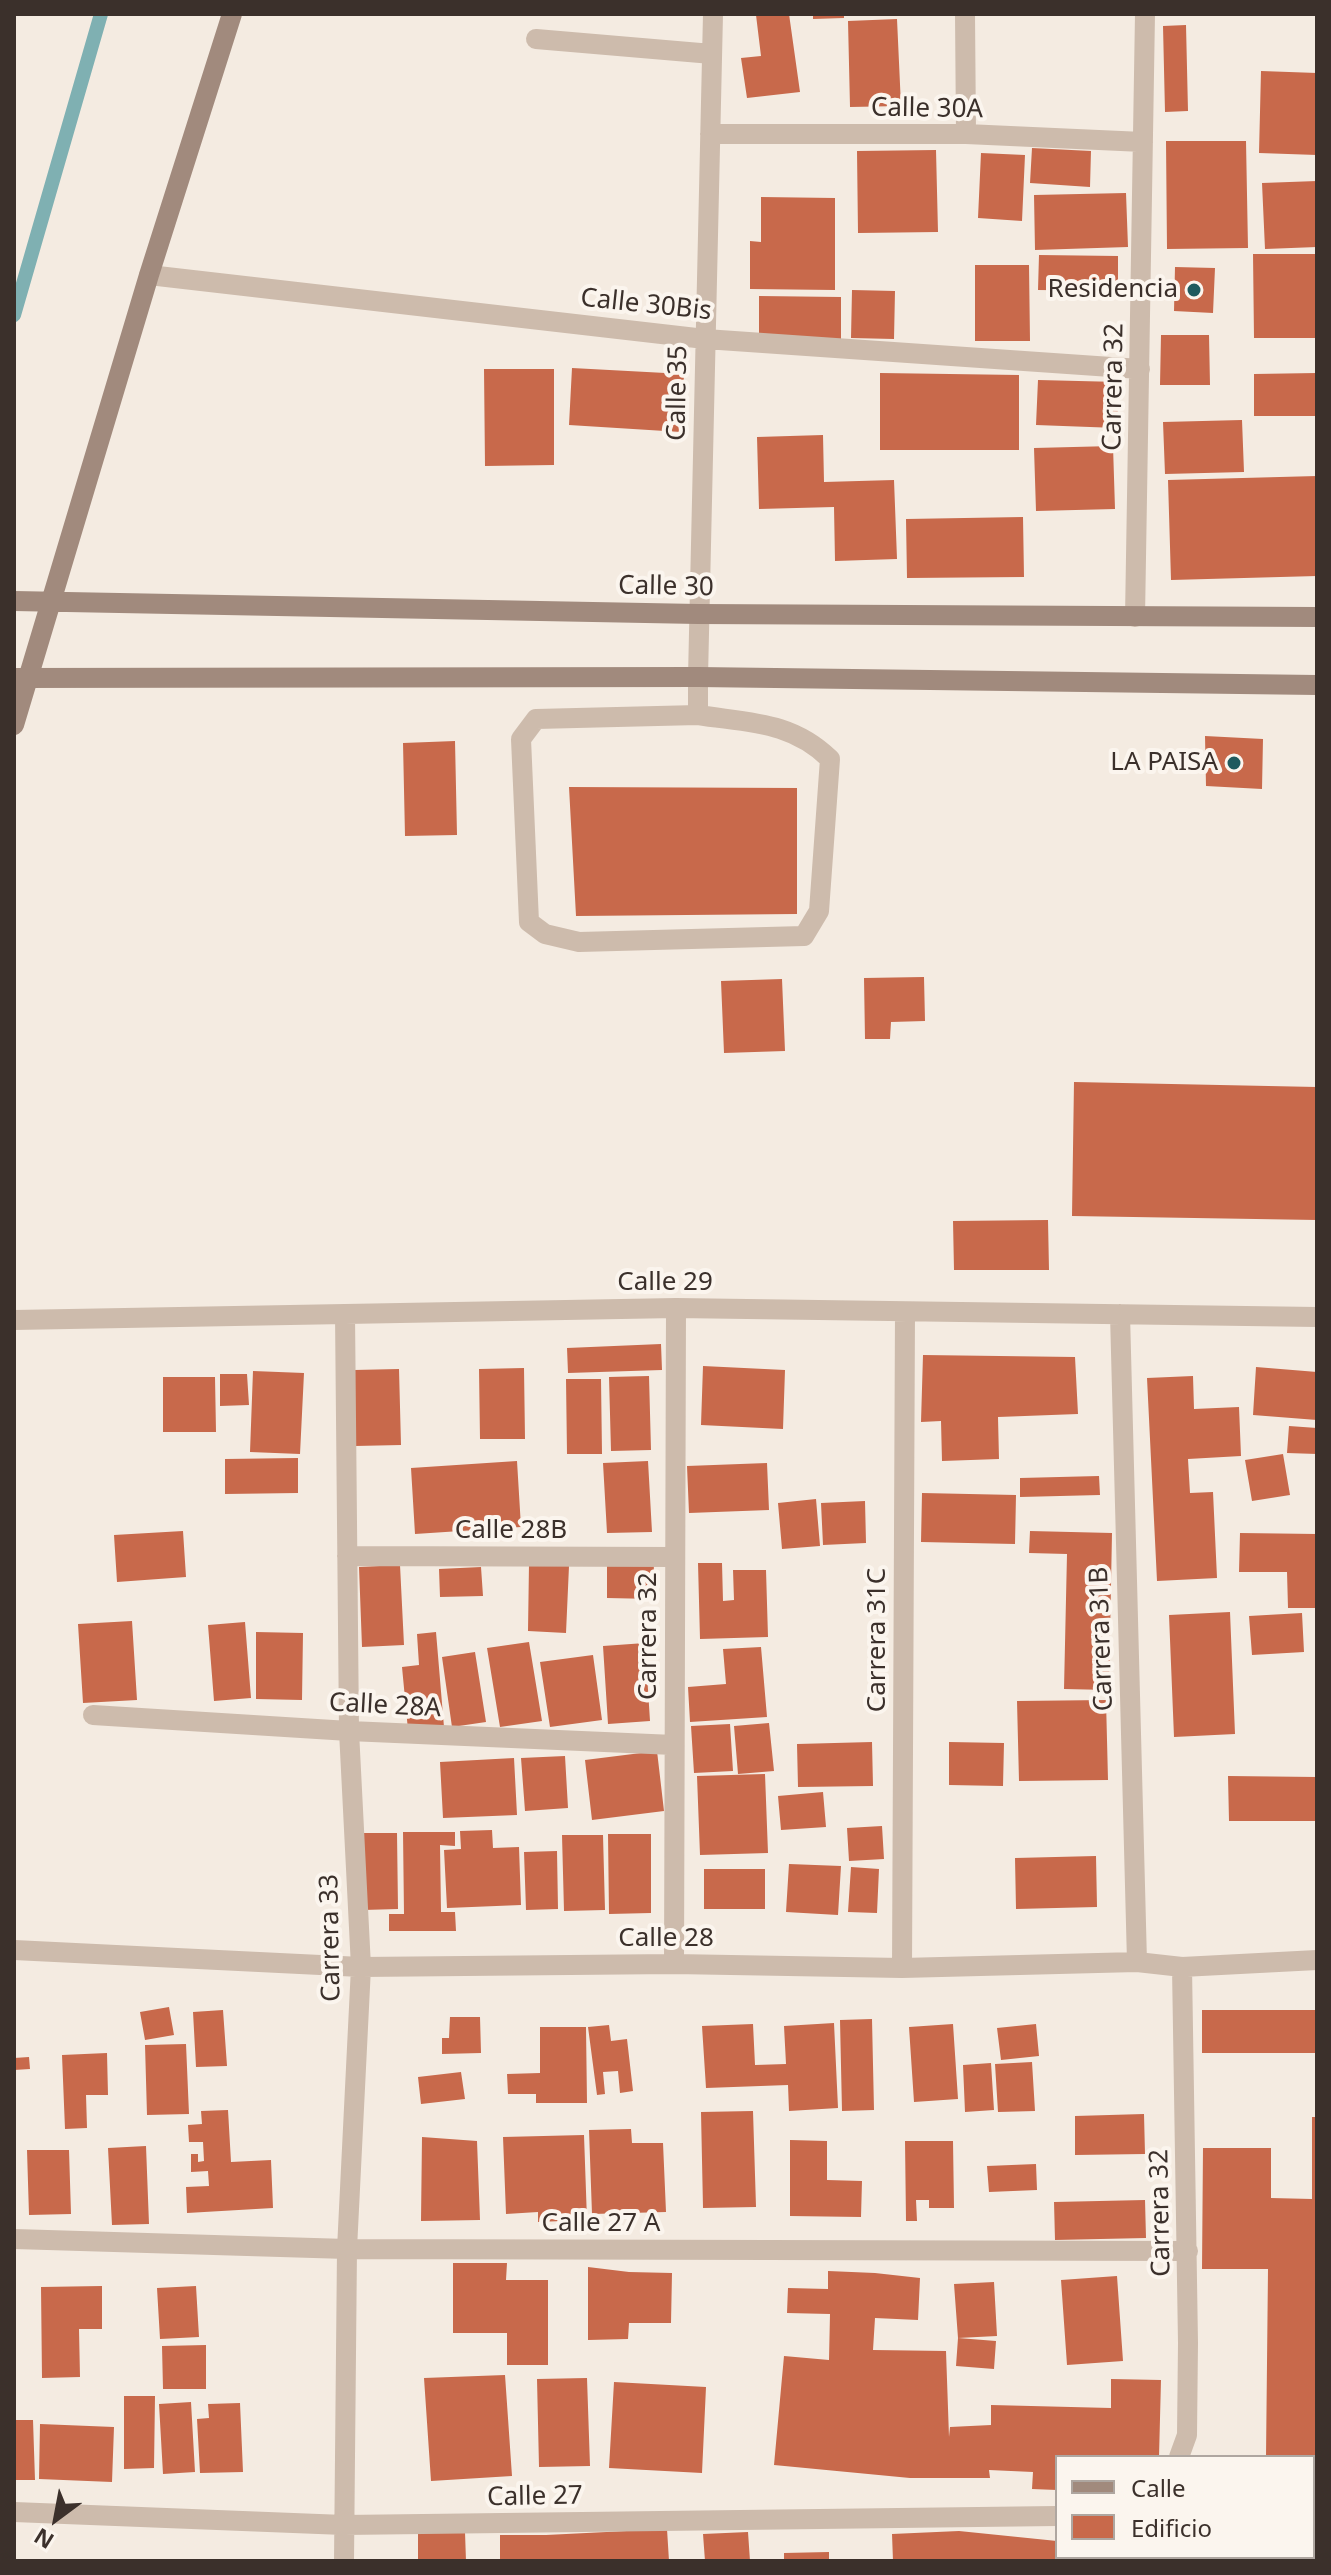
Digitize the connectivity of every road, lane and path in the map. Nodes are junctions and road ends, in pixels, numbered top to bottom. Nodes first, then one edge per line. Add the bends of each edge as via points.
1 (232, 14) edge
2 (713, 14) edge
3 (965, 14) edge
4 (1145, 14) edge
5 (536, 39) dead end
6 (712, 54) junction
7 (710, 134) junction
8 (966, 134) junction
9 (1143, 142) junction
10 (149, 275) junction
11 (705, 339) junction
12 (1140, 369) junction
13 (14, 601) edge
14 (51, 601) junction
15 (698, 614) junction
16 (1135, 617) junction
17 (1317, 617) edge
18 (698, 677) junction
19 (22, 678) edge
20 (1317, 685) edge
21 (698, 715) junction
22 (14, 725) edge
23 (676, 1308) junction
24 (905, 1312) junction
25 (345, 1314) junction
26 (1120, 1314) junction
27 (1317, 1317) edge
28 (14, 1320) edge
29 (347, 1556) junction
30 (675, 1557) junction
31 (93, 1715) dead end
32 (349, 1731) junction
33 (674, 1745) junction
34 (14, 1950) edge
35 (1317, 1960) edge
36 (1137, 1962) junction
37 (674, 1964) junction
38 (361, 1967) junction
39 (1182, 1967) junction
40 (902, 1968) junction
41 (14, 2239) edge
42 (347, 2249) junction
43 (1188, 2251) junction
44 (1180, 2455) edge
45 (14, 2512) edge
46 (1055, 2516) edge
47 (344, 2525) junction
48 (344, 2561) edge

1 - 10 main road
2 - 6 street, Calle 35
3 - 8 street
4 - 9 street, Carrera 32
5 - 6 street
6 - 7 street, Calle 35
7 - 8 street, Calle 30A
7 - 11 street, Calle 35
8 - 9 street, Calle 30A
9 - 12 street, Carrera 32
10 - 11 street, Calle 30Bis
10 - 14 main road
11 - 12 street, Calle 30Bis
11 - 15 street, Calle 35
12 - 16 street, Carrera 32
13 - 14 main road, Calle 30
14 - 15 main road, Calle 30
14 - 19 main road
15 - 16 main road, Calle 30
15 - 18 street, Calle 35
16 - 17 main road, Calle 30
18 - 19 main road
18 - 20 main road
18 - 21 street, Calle 35
19 - 22 main road
21 - 21 street via 536,719 528,727 521,739 529,922 545,934 579,942 804,936 819,911 830,759 786,729
23 - 24 street, Calle 29
23 - 25 street, Calle 29
23 - 30 street, Carrera 32
24 - 26 street, Calle 29
24 - 40 street, Carrera 31C
25 - 28 street, Calle 29
25 - 29 street, Carrera 33
26 - 27 street, Calle 29
26 - 36 street, Carrera 31B
29 - 30 street, Calle 28B
29 - 32 street, Carrera 33
30 - 33 street, Carrera 32
31 - 32 street, Calle 28A
32 - 33 street, Calle 28A
32 - 38 street, Carrera 33
33 - 37 street, Carrera 32
34 - 38 street, Calle 28
35 - 39 street, Calle 28
36 - 39 street, Calle 28
36 - 40 street, Calle 28
37 - 38 street, Calle 28
37 - 40 street, Calle 28
38 - 42 street, Carrera 33
39 - 43 street, Carrera 32
41 - 42 street, Calle 27 A
42 - 43 street, Calle 27 A
42 - 47 street, Carrera 33
43 - 44 street, Carrera 32 via 1187,2435
45 - 47 street, Calle 27
46 - 47 street, Calle 27
47 - 48 street, Carrera 33

